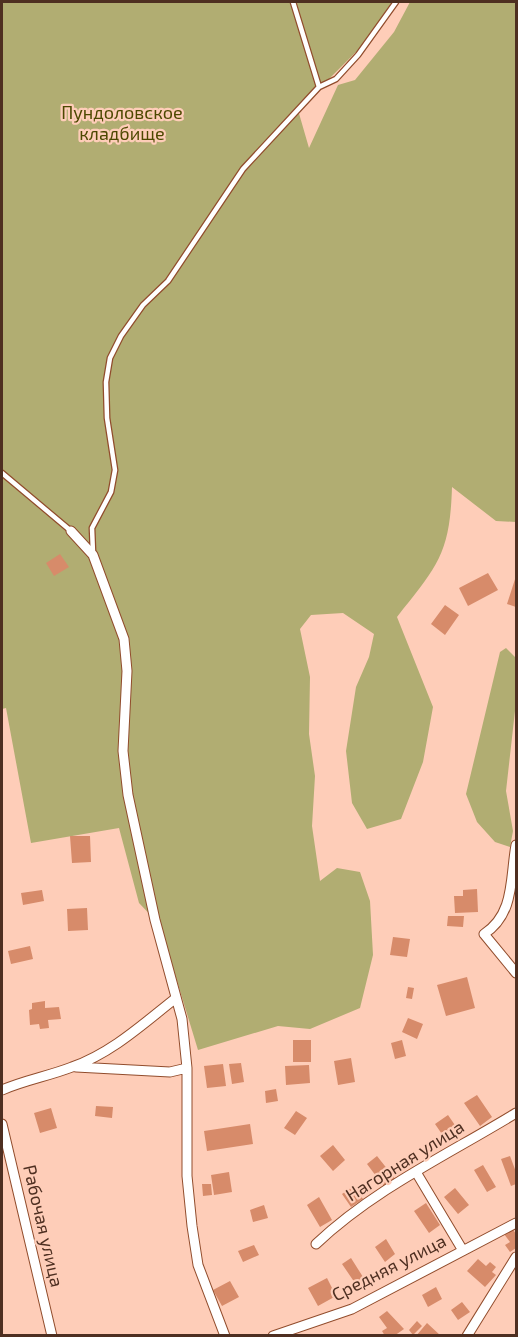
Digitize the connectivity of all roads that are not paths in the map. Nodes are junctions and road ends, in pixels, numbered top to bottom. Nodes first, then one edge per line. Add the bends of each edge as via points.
1 (292, 2) edge
2 (396, 2) edge
3 (319, 87) junction
4 (2, 473) edge
5 (71, 531) joint
6 (93, 555) junction
7 (516, 845) edge
8 (516, 973) edge
9 (176, 998) junction
10 (73, 1067) junction
11 (187, 1068) junction
12 (2, 1090) edge
13 (516, 1113) edge
14 (2, 1124) edge
15 (416, 1172) junction
16 (516, 1223) edge
17 (316, 1244) dead end
18 (462, 1250) junction
19 (516, 1257) edge
20 (52, 1335) edge
21 (225, 1335) edge
22 (273, 1335) edge
23 (467, 1335) edge

1 - 3 lane
2 - 3 lane via 358,55 336,79
3 - 6 lane via 243,169 168,281 143,305 121,336 110,358 107,418 115,470 111,492 92,528
4 - 5 lane
5 - 6 street
6 - 9 street via 124,639 127,671 123,751 128,795
7 - 8 street via 510,896 498,925 484,934
9 - 10 street via 108,1050
9 - 11 street
10 - 11 street via 170,1072
10 - 12 street
11 - 21 street via 187,1176 192,1226 198,1265
13 - 15 street, Нагорная улица
14 - 20 street, Рабочая улица
15 - 17 street, Нагорная улица via 340,1222
15 - 18 street
16 - 18 street, Средняя улица
18 - 22 street, Средняя улица via 352,1309
19 - 23 street

